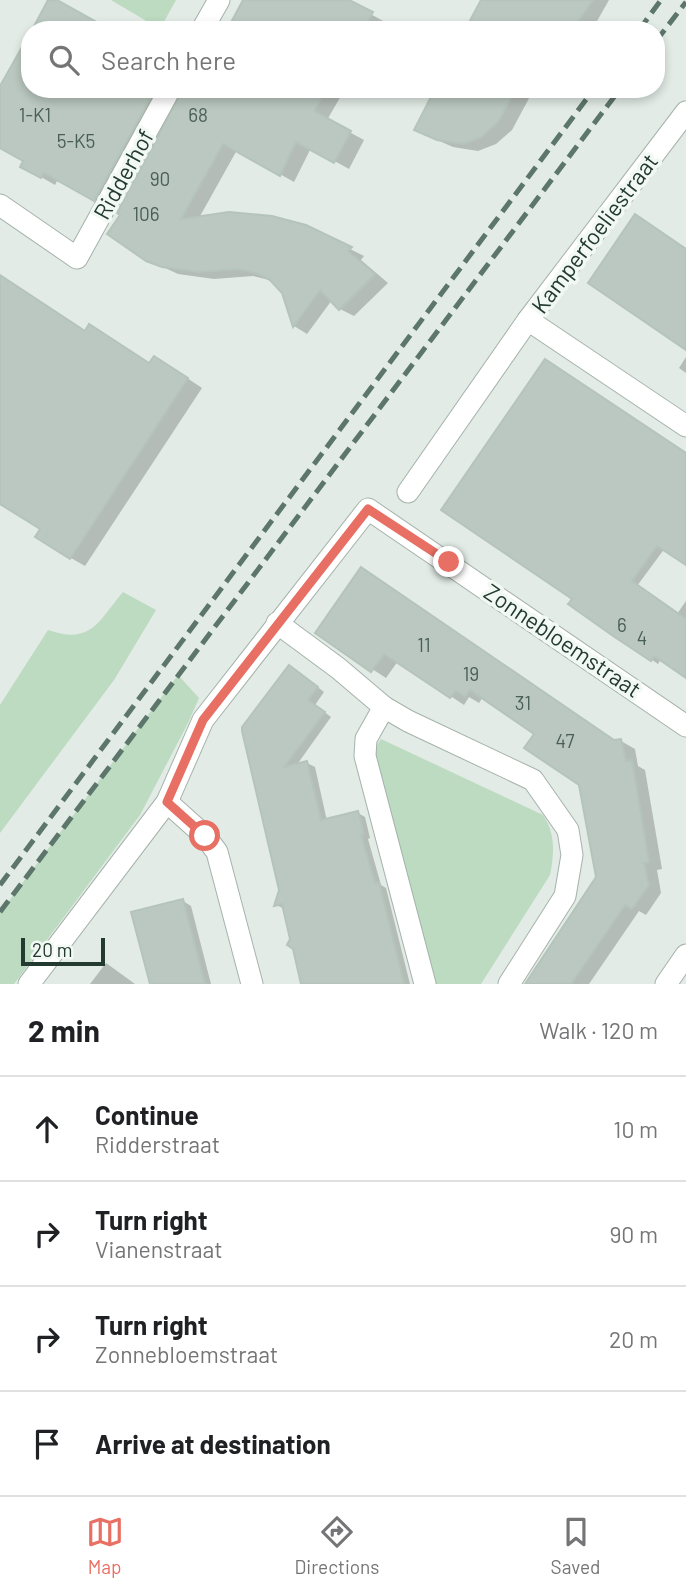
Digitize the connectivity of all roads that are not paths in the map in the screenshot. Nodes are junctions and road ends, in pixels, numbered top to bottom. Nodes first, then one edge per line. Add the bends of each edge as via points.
1 (219, 0) edge
2 (207, 21) edge
3 (165, 98) edge
4 (686, 113) edge
5 (0, 205) edge
6 (528, 320) junction
7 (686, 426) edge
8 (408, 492) dead end
9 (277, 623) junction
10 (384, 707) junction
11 (686, 726) edge
12 (167, 802) junction
13 (686, 955) edge
14 (29, 984) edge
15 (252, 984) edge
16 (425, 984) edge
17 (509, 984) edge
18 (666, 984) edge

1 - 2 street
3 - 5 street, Ridderhof via 77,258
4 - 6 street, Kamperfoeliestraat
6 - 7 street, Kamperfoeliestraat
6 - 8 street, Kamperfoeliestraat
9 - 10 street
9 - 11 street, Zonnebloemstraat via 368,509
9 - 12 street via 203,720
10 - 16 street via 366,739 365,756
10 - 17 street via 533,780 568,830 572,855 565,896
12 - 14 street
12 - 15 street via 217,852
13 - 18 street

